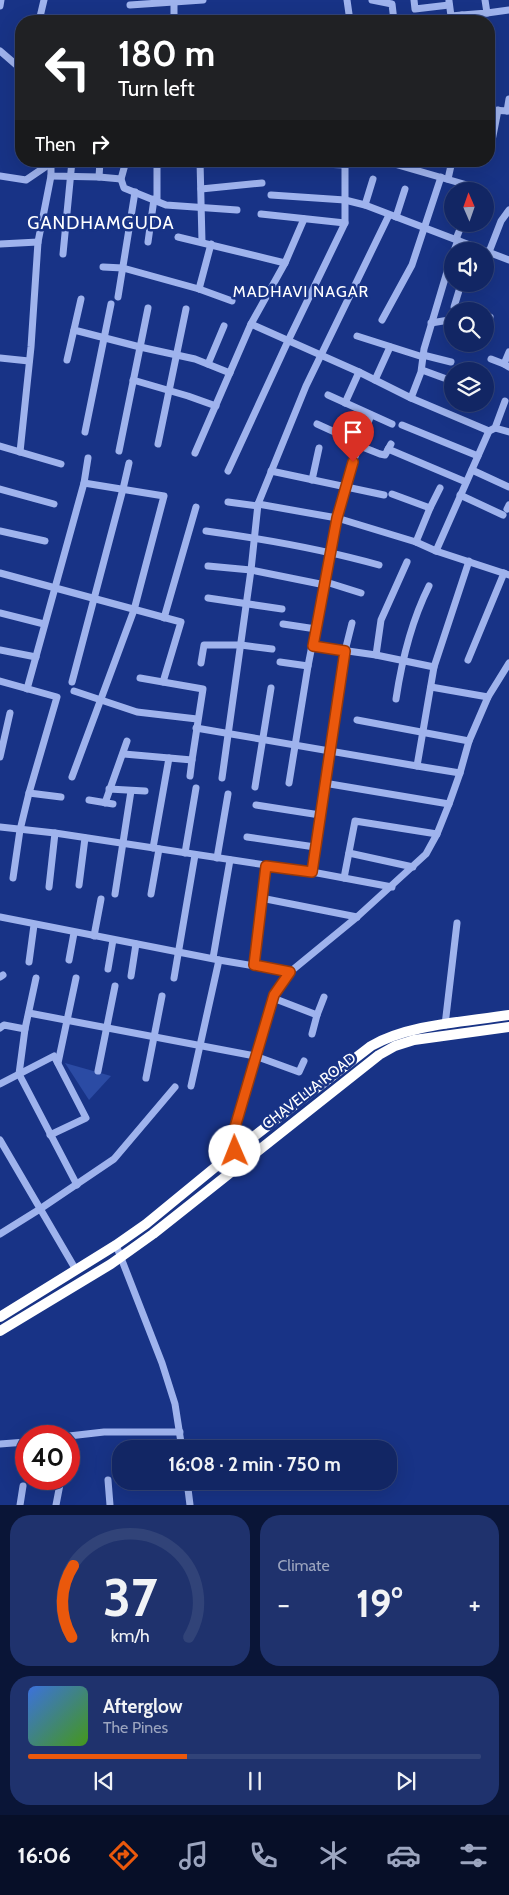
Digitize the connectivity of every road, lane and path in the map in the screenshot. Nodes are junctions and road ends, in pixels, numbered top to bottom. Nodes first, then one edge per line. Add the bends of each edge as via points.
1 (2, 0) edge
2 (44, 0) edge
3 (203, 0) edge
4 (346, 0) edge
5 (372, 0) edge
6 (414, 0) edge
7 (485, 0) edge
8 (174, 1) edge
9 (449, 2) edge
10 (130, 5) dead end
11 (0, 6) edge
12 (509, 10) edge
13 (487, 13) junction
14 (40, 15) edge
15 (174, 15) edge
16 (349, 15) edge
17 (393, 15) edge
18 (451, 15) edge
19 (477, 15) edge
20 (0, 51) edge
21 (15, 64) edge
22 (509, 99) edge
23 (498, 110) joint
24 (508, 111) edge
25 (495, 125) edge
26 (44, 167) edge
27 (51, 167) edge
28 (72, 167) edge
29 (100, 167) edge
30 (124, 167) edge
31 (157, 167) edge
32 (200, 167) edge
33 (345, 167) edge
34 (417, 167) edge
35 (450, 167) edge
36 (0, 176) edge
37 (51, 176) junction
38 (71, 176) junction
39 (99, 177) junction
40 (445, 178) junction
41 (121, 179) junction
42 (374, 179) dead end
43 (458, 182) edge
44 (262, 183) dead end
45 (201, 189) junction
46 (405, 189) dead end
47 (135, 192) junction
48 (271, 195) dead end
49 (155, 200) junction
50 (346, 201) junction
51 (365, 205) junction
52 (201, 208) junction
53 (237, 210) dead end
54 (509, 210) edge
55 (261, 214) dead end
56 (392, 216) junction
57 (304, 218) junction
58 (345, 223) junction
59 (426, 227) junction
60 (460, 232) edge
61 (178, 237) dead end
62 (457, 240) junction
63 (38, 242) junction
64 (148, 242) dead end
65 (202, 242) junction
66 (462, 242) edge
67 (493, 242) edge
68 (0, 244) edge
69 (211, 244) junction
70 (63, 254) dead end
71 (494, 254) edge
72 (509, 260) edge
73 (286, 263) junction
74 (103, 266) dead end
75 (123, 268) junction
76 (199, 289) junction
77 (444, 290) edge
78 (118, 297) dead end
79 (80, 299) dead end
80 (232, 301) dead end
81 (111, 304) dead end
82 (148, 308) dead end
83 (186, 309) dead end
84 (382, 320) dead end
85 (444, 321) edge
86 (431, 323) junction
87 (251, 324) junction
88 (224, 326) dead end
89 (74, 330) junction
90 (357, 336) dead end
91 (104, 338) junction
92 (288, 341) junction
93 (140, 347) junction
94 (390, 347) junction
95 (509, 352) edge
96 (176, 355) junction
97 (321, 355) junction
98 (423, 356) junction
99 (0, 358) edge
100 (491, 359) dead end
101 (67, 360) dead end
102 (30, 361) junction
103 (451, 362) dead end
104 (208, 364) junction
105 (506, 366) edge
106 (422, 370) junction
107 (359, 372) junction
108 (230, 373) junction
109 (444, 378) edge
110 (133, 380) junction
111 (375, 380) junction
112 (169, 390) junction
113 (328, 395) dead end
114 (411, 398) junction
115 (504, 401) dead end
116 (345, 402) junction
117 (216, 406) junction
118 (371, 415) junction
119 (317, 424) dead end
120 (392, 424) dead end
121 (402, 424) dead end
122 (492, 430) junction
123 (85, 432) dead end
124 (509, 432) edge
125 (158, 444) dead end
126 (360, 445) junction
127 (0, 446) edge
128 (319, 448) dead end
129 (119, 451) dead end
130 (20, 452) junction
131 (195, 453) dead end
132 (478, 456) junction
133 (88, 458) dead end
134 (129, 463) dead end
135 (61, 464) dead end
136 (472, 470) junction
137 (228, 471) dead end
138 (271, 471) junction
139 (312, 480) junction
140 (466, 482) junction
141 (84, 483) junction
142 (509, 487) edge
143 (346, 488) junction
144 (440, 488) dead end
145 (0, 489) edge
146 (123, 489) junction
147 (460, 496) junction
148 (228, 502) dead end
149 (54, 504) dead end
150 (258, 504) junction
151 (196, 507) dead end
152 (430, 508) junction
153 (506, 510) edge
154 (337, 518) junction
155 (0, 531) edge
156 (206, 531) dead end
157 (255, 538) junction
158 (45, 541) dead end
159 (416, 542) junction
160 (331, 551) junction
161 (436, 551) junction
162 (469, 561) junction
163 (407, 562) dead end
164 (379, 565) dead end
165 (208, 566) dead end
166 (252, 570) junction
167 (0, 573) edge
168 (506, 574) edge
169 (325, 583) junction
170 (428, 586) dead end
171 (55, 587) junction
172 (361, 593) dead end
173 (208, 598) dead end
174 (94, 599) junction
175 (247, 604) junction
176 (282, 609) dead end
177 (134, 610) junction
178 (0, 613) edge
179 (164, 618) junction
180 (352, 623) dead end
181 (44, 624) junction
182 (283, 624) dead end
183 (316, 629) junction
184 (241, 645) junction
185 (313, 646) junction
186 (272, 649) dead end
187 (0, 650) edge
188 (345, 651) junction
189 (376, 655) junction
190 (36, 657) junction
191 (468, 660) dead end
192 (402, 661) junction
193 (280, 662) dead end
194 (201, 663) dead end
195 (509, 663) edge
196 (308, 666) junction
197 (434, 667) junction
198 (140, 678) dead end
199 (0, 681) edge
200 (72, 682) dead end
201 (163, 682) junction
202 (431, 687) junction
203 (271, 688) dead end
204 (27, 689) junction
205 (74, 691) dead end
206 (488, 697) junction
207 (396, 699) dead end
208 (100, 701) junction
209 (10, 713) dead end
210 (198, 720) junction
211 (357, 720) dead end
212 (196, 728) junction
213 (423, 732) junction
214 (230, 734) junction
215 (262, 739) junction
216 (127, 741) dead end
217 (469, 741) junction
218 (296, 744) junction
219 (330, 750) junction
220 (124, 754) junction
221 (0, 757) edge
222 (168, 758) junction
223 (192, 760) junction
224 (417, 766) junction
225 (460, 773) junction
226 (72, 776) dead end
227 (190, 776) dead end
228 (222, 778) dead end
229 (289, 783) dead end
230 (324, 783) junction
231 (255, 787) dead end
232 (196, 788) dead end
233 (109, 789) junction
234 (131, 791) junction
235 (145, 791) dead end
236 (29, 793) junction
237 (228, 794) dead end
238 (62, 797) dead end
239 (89, 800) dead end
240 (449, 804) junction
241 (256, 805) dead end
242 (320, 815) junction
243 (0, 827) edge
244 (20, 830) junction
245 (54, 833) junction
246 (437, 834) junction
247 (247, 837) dead end
248 (85, 838) junction
249 (123, 844) junction
250 (315, 847) junction
251 (156, 849) junction
252 (186, 853) junction
253 (349, 853) junction
254 (195, 855) junction
255 (217, 858) junction
256 (230, 860) junction
257 (266, 866) junction
258 (413, 867) junction
259 (312, 872) junction
260 (13, 878) dead end
261 (344, 878) junction
262 (78, 885) dead end
263 (49, 887) dead end
264 (392, 887) junction
265 (115, 894) dead end
266 (151, 894) dead end
267 (261, 898) junction
268 (101, 899) dead end
269 (357, 917) junction
270 (0, 920) edge
271 (457, 923) dead end
272 (34, 925) junction
273 (74, 933) junction
274 (94, 936) junction
275 (112, 940) junction
276 (136, 944) junction
277 (179, 952) junction
278 (216, 959) junction
279 (69, 960) dead end
280 (29, 962) dead end
281 (254, 965) junction
282 (108, 969) dead end
283 (290, 972) junction
284 (131, 976) dead end
285 (36, 978) dead end
286 (76, 978) dead end
287 (174, 978) dead end
288 (115, 986) dead end
289 (162, 996) dead end
290 (324, 996) dead end
291 (273, 998) junction
292 (30, 1013) junction
293 (317, 1015) junction
294 (509, 1016) edge
295 (68, 1019) junction
296 (445, 1025) junction
297 (107, 1026) junction
298 (509, 1027) edge
299 (0, 1028) edge
300 (25, 1029) junction
301 (312, 1034) dead end
302 (154, 1036) junction
303 (199, 1046) junction
304 (255, 1056) junction
305 (304, 1061) dead end
306 (58, 1064) junction
307 (98, 1070) dead end
308 (19, 1074) junction
309 (146, 1078) dead end
310 (0, 1084) edge
311 (190, 1086) dead end
312 (175, 1087) dead end
313 (50, 1135) junction
314 (0, 1140) edge
315 (235, 1151) junction
316 (241, 1164) junction
317 (77, 1185) junction
318 (40, 1210) junction
319 (0, 1234) edge
320 (116, 1245) junction
321 (121, 1256) junction
322 (76, 1270) junction
323 (0, 1317) edge
324 (0, 1331) edge
325 (180, 1432) junction
326 (80, 1435) edge
327 (181, 1440) edge
328 (15, 1443) edge
329 (0, 1444) edge
330 (108, 1480) dead end
331 (23, 1490) edge
332 (59, 1490) edge
333 (188, 1490) edge
334 (20, 1505) edge
335 (56, 1505) edge
336 (110, 1505) edge
337 (190, 1505) edge

1 - 11 street
2 - 14 street
3 - 8 street
4 - 16 street
5 - 17 street via 392,4
6 - 9 street via 415,9
7 - 13 street
8 - 10 street
8 - 15 street
9 - 18 street
12 - 13 street
13 - 19 street
20 - 21 street
22 - 24 street
23 - 24 street
23 - 25 street
26 - 36 street via 26,180
27 - 37 street
28 - 38 street
29 - 39 street
30 - 41 street
31 - 49 street
32 - 45 street
33 - 50 street
34 - 40 street
35 - 40 street
37 - 38 street
37 - 63 street
38 - 39 street
38 - 70 street
39 - 41 street
40 - 43 street
40 - 59 street
41 - 47 street via 124,188
42 - 51 street
44 - 45 street
45 - 52 street
46 - 56 street
47 - 49 street
47 - 75 street
48 - 50 street
49 - 52 street via 166,205
49 - 64 street
50 - 51 street
50 - 58 street
51 - 56 street
52 - 53 street
52 - 65 street
54 - 67 street via 500,221
55 - 57 street
56 - 59 street
56 - 97 street
57 - 58 street
57 - 73 street
58 - 92 street
59 - 62 street
59 - 84 street via 412,265
60 - 62 street
61 - 65 street
62 - 66 street
63 - 68 street
63 - 102 street
65 - 69 street
69 - 73 street
69 - 76 street
71 - 72 street
73 - 87 street
74 - 75 street
75 - 76 street
75 - 78 street
76 - 80 street
77 - 86 street
79 - 89 street
81 - 91 street
82 - 93 street
83 - 96 street
85 - 86 street
86 - 98 street
87 - 92 street
87 - 108 street
88 - 104 street
89 - 91 street
89 - 101 street
90 - 94 street
91 - 93 street
91 - 123 street
92 - 97 street
92 - 137 street
93 - 96 street
93 - 110 street
94 - 98 street
94 - 111 street
95 - 105 street
96 - 104 street
96 - 112 street
97 - 107 street
97 - 138 street
98 - 103 street
98 - 106 street
99 - 102 street
100 - 105 street
102 - 130 street
104 - 108 street
106 - 109 street
106 - 114 street
107 - 111 street
107 - 116 street
108 - 117 street
110 - 112 street
110 - 129 street
111 - 114 street
112 - 117 street
112 - 125 street
113 - 116 street
114 - 122 street
115 - 122 street
116 - 118 street
117 - 131 street
118 - 120 street
118 - 126 street
119 - 126 street
121 - 132 street
122 - 124 street
122 - 132 street
126 - 140 street via 380,454 385,454 389,446
126 - 143 street
127 - 130 street
128 - 139 street
130 - 135 street
132 - 136 street
133 - 141 street
134 - 146 street
136 - 140 street
136 - 142 street
138 - 139 street
138 - 150 street
139 - 143 street
140 - 147 street
141 - 146 street
141 - 171 street
143 - 152 street via 388,495
143 - 154 street
144 - 152 street
145 - 149 street
146 - 174 street
146 - 177 street via 164,496
147 - 153 street
147 - 161 street
148 - 150 street
150 - 154 street
150 - 157 street
151 - 179 street
152 - 159 street
154 - 159 street
154 - 160 street
155 - 158 street
156 - 157 street
157 - 160 street
157 - 166 street
159 - 161 street
160 - 164 street
160 - 169 street
161 - 162 street
162 - 168 street
162 - 197 street
163 - 189 street via 381,620
165 - 166 street
166 - 169 street
166 - 175 street
167 - 171 street
168 - 191 street
169 - 172 street
169 - 183 street
170 - 192 street via 416,611
171 - 174 street
171 - 181 street
173 - 175 street
174 - 177 street
174 - 200 street
175 - 176 street
175 - 184 street
177 - 179 street
177 - 208 street
178 - 181 street
179 - 201 street via 181,622
180 - 188 street
181 - 190 street
182 - 183 street
183 - 185 street
184 - 186 street
184 - 194 street via 204,645
184 - 214 street
185 - 188 street
185 - 196 street
187 - 190 street
188 - 189 street
188 - 219 street
189 - 192 street
190 - 204 street
192 - 197 street
192 - 207 street
193 - 196 street
195 - 206 street
196 - 218 street
197 - 202 street
198 - 201 street
199 - 204 street
201 - 210 street via 203,689
202 - 206 street
202 - 213 street
203 - 215 street
204 - 236 street via 57,697
205 - 208 street
206 - 217 street
208 - 210 street via 137,712
208 - 226 street
209 - 221 street
210 - 212 street
211 - 213 street
212 - 214 street
212 - 223 street
213 - 217 street
213 - 224 street
214 - 215 street
214 - 228 street
215 - 218 street
215 - 231 street
216 - 220 street
217 - 225 street
218 - 219 street
218 - 229 street
219 - 224 street
219 - 230 street
220 - 222 street
220 - 233 street
222 - 223 street
222 - 251 street
223 - 227 street
224 - 225 street
225 - 240 street
230 - 240 street
230 - 242 street
232 - 252 street
233 - 234 street
233 - 239 street via 109,803
234 - 235 street
234 - 249 street
236 - 238 street
236 - 244 street
237 - 255 street
240 - 246 street
241 - 242 street
242 - 250 street
243 - 244 street
244 - 245 street
244 - 260 street
245 - 248 street
245 - 263 street
246 - 253 street via 355,821
246 - 258 street via 426,854
247 - 250 street
248 - 249 street
248 - 262 street
249 - 251 street
249 - 265 street
250 - 259 street
251 - 252 street
251 - 266 street
252 - 254 street
253 - 258 street
253 - 261 street
254 - 255 street
254 - 277 street
255 - 256 street
256 - 257 street
256 - 278 street
257 - 259 street
257 - 267 street
258 - 264 street
259 - 261 street
261 - 264 street
264 - 269 street
267 - 269 street
267 - 281 street
268 - 274 street
269 - 283 street
270 - 272 street
271 - 296 street
272 - 273 street
272 - 280 street
273 - 274 street
273 - 279 street
274 - 275 street
275 - 276 street
275 - 282 street
276 - 277 street
276 - 284 street
277 - 278 street
277 - 287 street
278 - 281 street
278 - 303 street
281 - 283 street
283 - 291 street
285 - 292 street
286 - 295 street
288 - 297 street
289 - 302 street
290 - 293 street
291 - 293 street
291 - 304 street
292 - 295 street
292 - 300 street
293 - 301 street
294 - 296 highway, CHAVELLA ROAD
295 - 297 street
295 - 306 street
296 - 315 highway, CHAVELLA ROAD via 403,1031 371,1046
297 - 302 street
297 - 307 street
298 - 316 highway, CHAVELLA ROAD via 414,1040 395,1046 379,1055
299 - 300 street via 4,1025
300 - 308 street
302 - 303 street
302 - 309 street
303 - 304 street
303 - 311 street
304 - 305 street via 299,1072
304 - 315 street via 233,1134
306 - 308 street via 54,1056
306 - 313 street via 86,1118
308 - 310 street
308 - 313 street
312 - 317 street via 114,1159
313 - 317 street
314 - 318 street
315 - 316 street
315 - 320 highway, CHAVELLA ROAD
316 - 321 highway, CHAVELLA ROAD
317 - 318 street
318 - 319 street
318 - 322 street
320 - 321 street
320 - 322 highway, CHAVELLA ROAD
321 - 324 highway, CHAVELLA ROAD
321 - 325 street via 162,1363
322 - 323 highway, CHAVELLA ROAD
325 - 326 street
325 - 327 street
328 - 329 street
330 - 336 street
331 - 334 street
332 - 335 street
333 - 337 street

